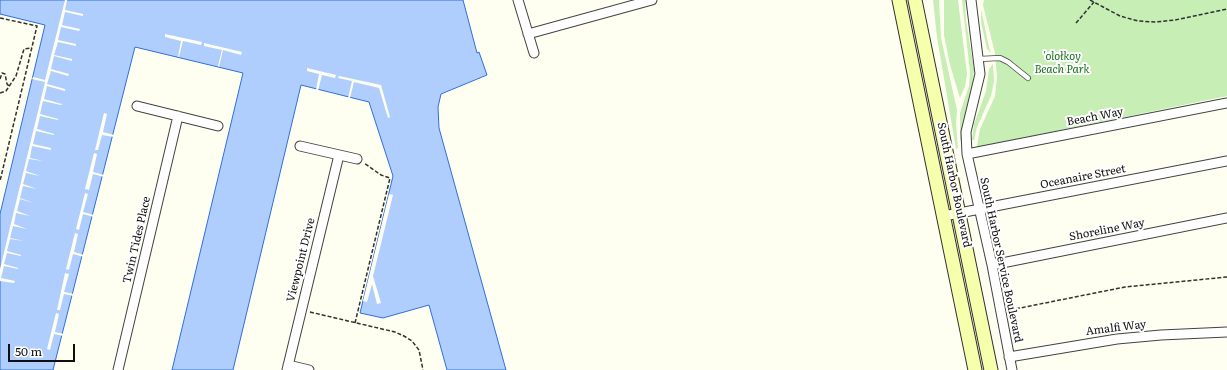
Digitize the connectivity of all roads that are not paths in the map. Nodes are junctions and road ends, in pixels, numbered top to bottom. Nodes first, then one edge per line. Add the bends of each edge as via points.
1 (518, 0) edge
2 (614, 0) edge
3 (652, 0) edge
4 (899, 0) edge
5 (916, 0) edge
6 (971, 0) edge
7 (617, 10) junction
8 (528, 34) junction
9 (534, 53) dead end
10 (979, 59) junction
11 (1028, 78) dead end
12 (1227, 103) edge
13 (138, 106) dead end
14 (178, 116) junction
15 (218, 126) dead end
16 (300, 146) dead end
17 (967, 154) junction
18 (339, 155) junction
19 (357, 159) road end
20 (1227, 160) edge
21 (980, 209) junction
22 (959, 213) junction
23 (944, 216) junction
24 (1227, 218) edge
25 (992, 265) junction
26 (1227, 332) edge
27 (1009, 358) junction
28 (287, 368) edge
29 (118, 370) edge
30 (309, 370) edge
31 (975, 370) edge
32 (991, 370) edge
33 (1012, 370) edge

1 - 8 street
2 - 7 street
3 - 7 street
4 - 23 main road, South Harbor Boulevard
5 - 22 main road, South Harbor Boulevard
6 - 10 street, South Harbor Service Boulevard
7 - 8 street
8 - 9 street
10 - 11 lane via 1000,58
10 - 17 street, South Harbor Service Boulevard via 980,74 966,132
12 - 17 street, Beach Way
13 - 14 street
14 - 15 street
14 - 29 street, Twin Tides Place
16 - 18 street
17 - 21 street, South Harbor Service Boulevard
18 - 19 street
18 - 28 street, Viewpoint Drive
20 - 21 street, Oceanaire Street
21 - 22 street, Oceanaire Street
21 - 25 street, South Harbor Service Boulevard
22 - 23 street, Oceanaire Street
22 - 32 main road, South Harbor Boulevard
23 - 31 main road, South Harbor Boulevard
24 - 25 street, Shoreline Way
25 - 27 street, South Harbor Service Boulevard
26 - 27 street, Amalfi Way via 1117,339
27 - 33 street, South Harbor Service Boulevard
28 - 30 street

